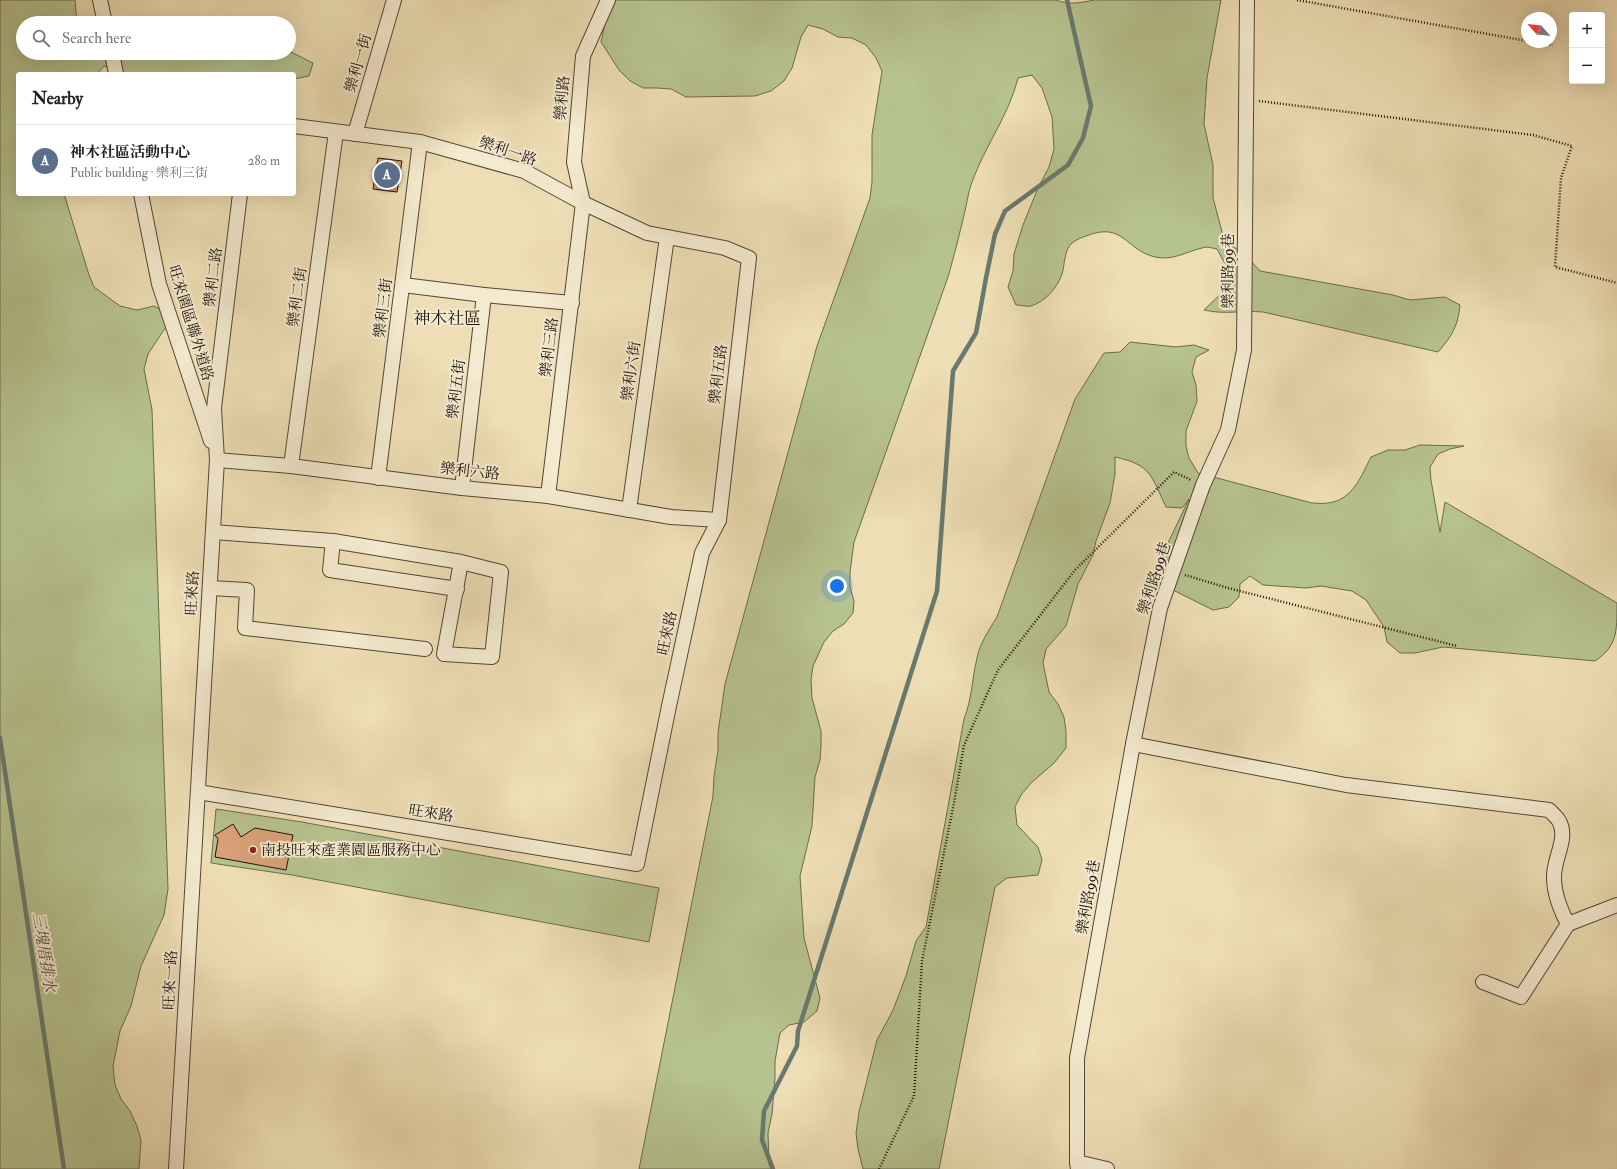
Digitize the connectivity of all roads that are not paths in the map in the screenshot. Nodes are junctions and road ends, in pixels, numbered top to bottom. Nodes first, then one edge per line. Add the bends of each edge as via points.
1 (100, 0) edge
2 (394, 0) edge
3 (608, 0) edge
4 (1247, 0) edge
5 (103, 16) edge
6 (113, 60) edge
7 (116, 72) edge
8 (296, 126) edge
9 (336, 132) junction
10 (355, 134) junction
11 (420, 142) junction
12 (141, 196) edge
13 (240, 196) edge
14 (582, 203) junction
15 (667, 237) junction
16 (724, 248) joint
17 (403, 285) junction
18 (484, 295) junction
19 (572, 303) junction
20 (217, 460) junction
21 (291, 466) junction
22 (378, 478) junction
23 (462, 488) junction
24 (548, 496) junction
25 (629, 510) junction
26 (718, 520) junction
27 (213, 532) junction
28 (332, 541) junction
29 (461, 562) junction
30 (210, 588) junction
31 (457, 589) junction
32 (425, 649) dead end
33 (1132, 744) junction
34 (198, 792) junction
35 (1617, 905) edge
36 (1568, 924) junction
37 (1483, 982) dead end
38 (1077, 1165) edge
39 (176, 1169) edge
40 (1107, 1169) edge

1 - 5 street
2 - 10 street, 樂利一街
3 - 14 street, 樂利路 via 583,56 574,162
4 - 33 street, 樂利路99巷 via 1244,350 1228,430 1203,485 1160,608
6 - 7 street
8 - 9 street, 樂利一路
9 - 10 street, 樂利一路
9 - 21 street, 樂利二街
10 - 11 street, 樂利一路
11 - 14 street, 樂利一路 via 524,171
11 - 17 street, 樂利三街
12 - 20 street, 旺來園區聯外道路 via 159,284
13 - 20 street, 樂利二路 via 214,408
14 - 15 street, 樂利一路 via 647,233
14 - 19 street, 樂利三路
15 - 16 street, 樂利一路
15 - 25 street, 樂利六街
16 - 26 street, 樂利五路 via 749,258
17 - 18 street
17 - 22 street, 樂利三街
18 - 19 street
18 - 23 street, 樂利五街
19 - 24 street, 樂利三路
20 - 21 street, 樂利六路
20 - 27 street, 旺來路
21 - 22 street, 樂利六路
22 - 23 street, 樂利六路
23 - 24 street, 樂利六路
24 - 25 street, 樂利六路
25 - 26 street, 樂利六路 via 671,517
26 - 34 street, 旺來路 via 702,553 637,864
27 - 28 street
27 - 30 street, 旺來路
28 - 29 street
28 - 31 street via 330,570
29 - 31 street
29 - 31 street via 501,572 492,657 444,654
30 - 32 street via 246,590 245,628
30 - 34 street, 旺來路
33 - 36 street via 1346,785 1549,810 1560,822 1563,839 1557,855 1554,878 1561,911
33 - 38 street, 樂利路99巷 via 1077,1058
34 - 39 street, 旺來一路
35 - 36 street
36 - 37 street via 1521,997
38 - 40 street

